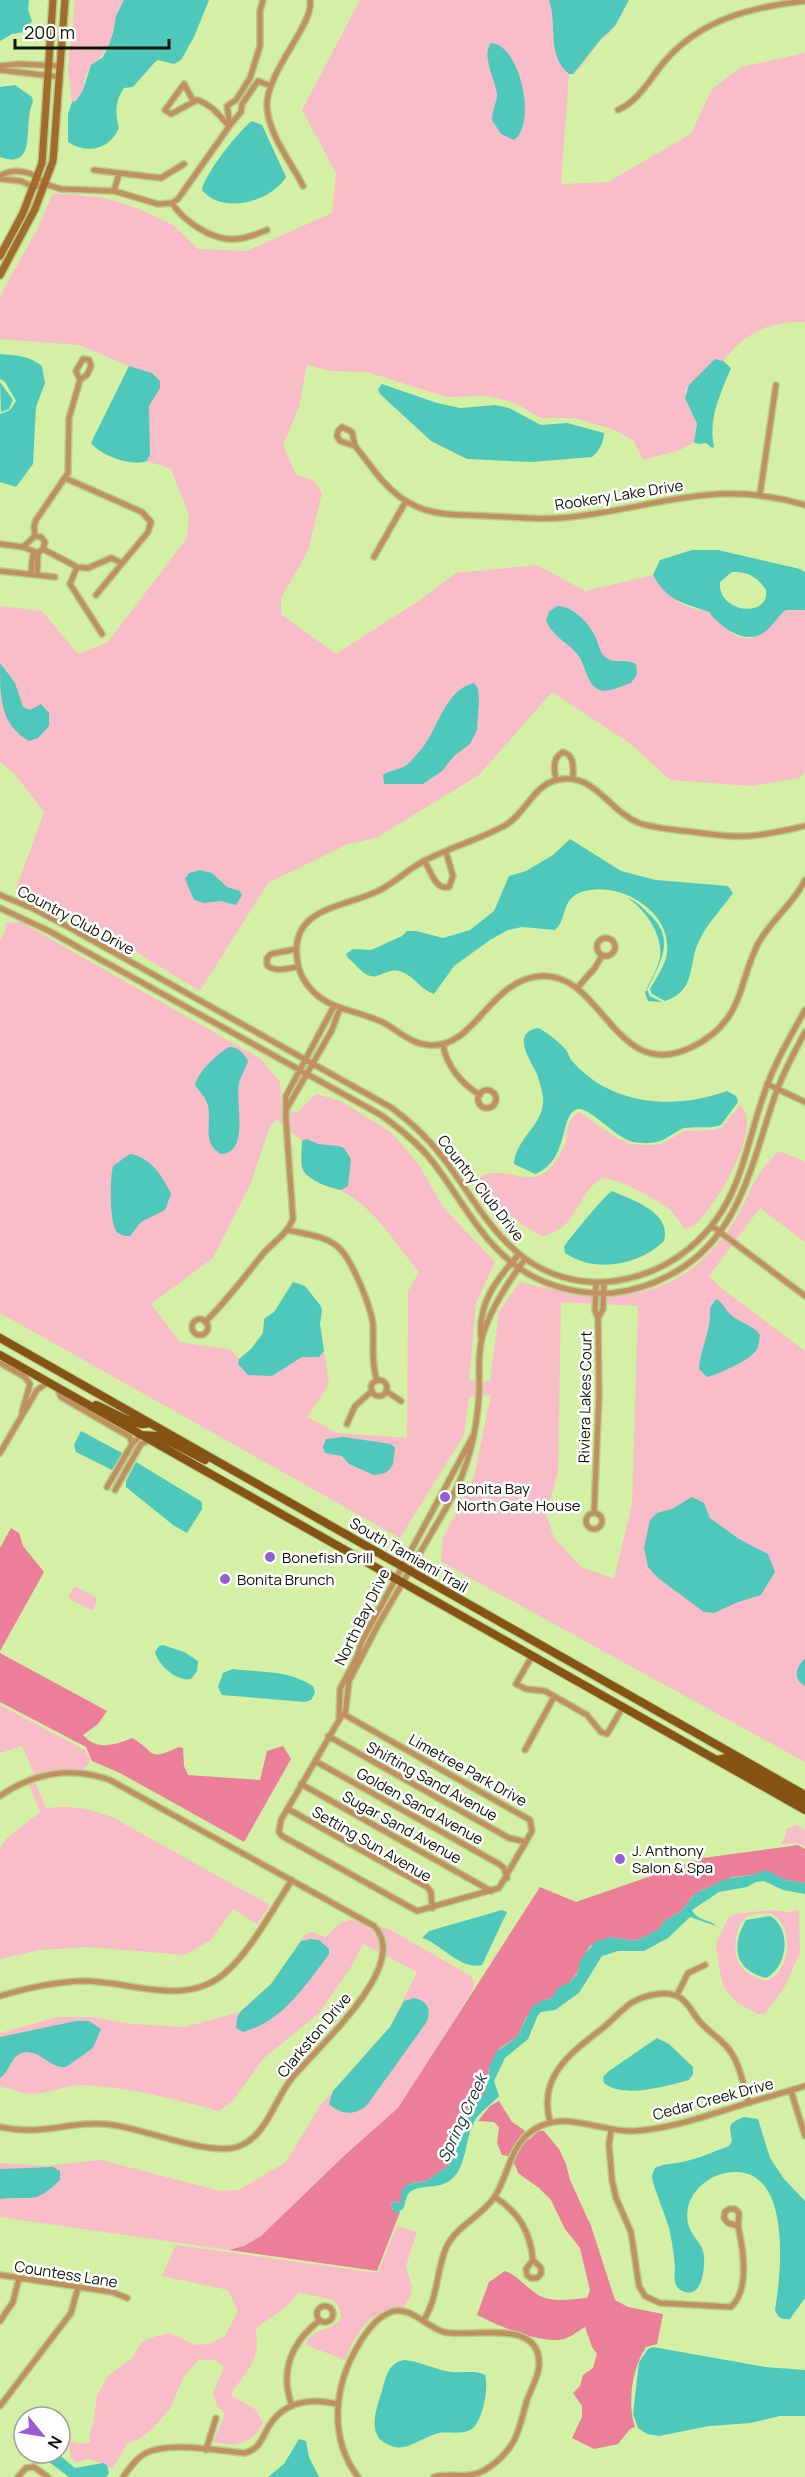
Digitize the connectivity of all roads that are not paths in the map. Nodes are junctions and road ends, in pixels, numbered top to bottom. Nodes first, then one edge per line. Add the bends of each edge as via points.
1 (53, 0) edge
2 (65, 0) edge
3 (263, 0) edge
4 (310, 0) edge
5 (805, 1) edge
6 (49, 65) junction
7 (0, 66) edge
8 (61, 66) junction
9 (0, 70) edge
10 (251, 75) junction
11 (48, 76) junction
12 (60, 77) junction
13 (258, 81) junction
14 (271, 86) junction
15 (236, 100) junction
16 (194, 102) junction
17 (242, 104) junction
18 (618, 110) dead end
19 (230, 126) junction
20 (184, 164) dead end
21 (94, 170) dead end
22 (118, 174) junction
23 (39, 176) junction
24 (0, 177) edge
25 (45, 184) junction
26 (303, 186) dead end
27 (34, 187) junction
28 (114, 191) junction
29 (172, 203) junction
30 (267, 230) dead end
31 (0, 256) edge
32 (0, 275) edge
33 (80, 380) dead end
34 (776, 385) dead end
35 (356, 446) dead end
36 (65, 478) junction
37 (760, 494) junction
38 (406, 501) junction
39 (805, 506) edge
40 (35, 536) junction
41 (0, 544) edge
42 (23, 547) junction
43 (38, 551) junction
44 (374, 556) dead end
45 (122, 564) junction
46 (76, 567) junction
47 (0, 571) edge
48 (34, 575) junction
49 (55, 577) dead end
50 (96, 595) dead end
51 (102, 634) dead end
52 (573, 779) junction
53 (556, 780) junction
54 (804, 826) edge
55 (805, 834) edge
56 (446, 852) junction
57 (424, 861) junction
58 (805, 880) edge
59 (0, 895) edge
60 (0, 908) edge
61 (296, 949) junction
62 (602, 956) dead end
63 (298, 967) junction
64 (577, 988) junction
65 (337, 1007) junction
66 (805, 1010) edge
67 (805, 1032) edge
68 (443, 1044) junction
69 (305, 1058) junction
70 (313, 1063) junction
71 (299, 1069) junction
72 (307, 1073) junction
73 (767, 1084) junction
74 (778, 1089) junction
75 (480, 1095) dead end
76 (805, 1102) edge
77 (287, 1108) junction
78 (712, 1226) junction
79 (288, 1230) junction
80 (721, 1232) junction
81 (519, 1254) junction
82 (525, 1259) junction
83 (512, 1263) junction
84 (519, 1268) junction
85 (596, 1282) junction
86 (604, 1282) junction
87 (595, 1293) junction
88 (604, 1293) junction
89 (805, 1296) edge
90 (598, 1318) junction
91 (206, 1322) dead end
92 (0, 1338) edge
93 (481, 1344) junction
94 (0, 1355) edge
95 (0, 1363) edge
96 (376, 1381) junction
97 (52, 1384) junction
98 (372, 1391) junction
99 (386, 1391) junction
100 (81, 1400) junction
101 (401, 1401) dead end
102 (22, 1413) junction
103 (149, 1423) junction
104 (347, 1424) dead end
105 (141, 1435) junction
106 (473, 1436) junction
107 (150, 1440) junction
108 (132, 1444) junction
109 (0, 1453) edge
110 (229, 1469) junction
111 (107, 1487) dead end
112 (115, 1490) dead end
113 (594, 1513) dead end
114 (401, 1566) junction
115 (411, 1572) junction
116 (394, 1578) junction
117 (403, 1583) junction
118 (532, 1656) junction
119 (339, 1696) junction
120 (346, 1697) junction
121 (554, 1697) junction
122 (623, 1707) junction
123 (345, 1714) junction
124 (339, 1719) junction
125 (328, 1736) junction
126 (525, 1750) dead end
127 (717, 1760) junction
128 (315, 1761) junction
129 (301, 1784) junction
130 (805, 1795) edge
131 (0, 1796) edge
132 (805, 1801) edge
133 (288, 1809) junction
134 (805, 1810) edge
135 (526, 1842) junction
136 (507, 1878) junction
137 (292, 1880) junction
138 (491, 1891) junction
139 (432, 1908) junction
140 (705, 1965) dead end
141 (677, 1995) junction
142 (0, 1996) edge
143 (805, 2086) edge
144 (791, 2091) junction
145 (749, 2103) junction
146 (550, 2122) junction
147 (0, 2127) edge
148 (611, 2130) junction
149 (805, 2136) edge
150 (495, 2197) junction
151 (738, 2226) dead end
152 (533, 2260) dead end
153 (0, 2275) edge
154 (20, 2278) junction
155 (78, 2287) junction
156 (127, 2298) dead end
157 (320, 2320) dead end
158 (0, 2321) edge
159 (423, 2321) junction
160 (338, 2404) junction
161 (0, 2406) edge
162 (291, 2406) junction
163 (216, 2418) dead end
164 (206, 2450) junction
165 (18, 2477) edge
166 (48, 2477) edge
167 (123, 2477) edge
168 (358, 2477) edge
169 (434, 2477) edge

1 - 6 street
2 - 8 street
3 - 10 street via 260,46
4 - 14 street via 309,15 286,51
5 - 18 street via 748,10 709,26 678,48 633,102
6 - 7 street
6 - 8 street
6 - 11 street
8 - 12 street
9 - 11 street
10 - 13 street
10 - 15 street
11 - 12 street
11 - 23 street
12 - 25 street via 53,161
13 - 14 street
13 - 17 street
14 - 26 street via 269,116
15 - 17 street
15 - 19 street via 226,109
16 - 16 street via 184,84 165,110 171,114
16 - 19 street via 204,102
17 - 19 street
19 - 29 street
20 - 22 street via 161,178
21 - 22 street
22 - 28 street
23 - 24 street via 12,171
23 - 25 street
23 - 27 street
24 - 27 street
25 - 27 street
25 - 28 street via 62,189
25 - 32 street
27 - 31 street
28 - 29 street via 151,202
29 - 30 street via 182,216 217,237 238,239
33 - 36 street via 69,418
34 - 37 street
35 - 38 street, Rookery Lake Drive via 379,478
36 - 40 street via 36,520
36 - 45 street via 142,512 152,522
37 - 38 street, Rookery Lake Drive via 699,494 584,516 542,519 451,516
37 - 39 street, Rookery Lake Drive
38 - 44 street
40 - 42 street
40 - 43 street via 45,542
41 - 42 street
42 - 43 street
43 - 46 street
43 - 48 street
45 - 46 street via 111,558 88,568
45 - 50 street
46 - 51 street via 70,584
47 - 48 street
48 - 49 street
52 - 53 street
52 - 53 street via 572,759 563,752 555,760
52 - 54 street via 591,786 627,818 653,827 745,837
53 - 56 street via 541,788 510,822
54 - 55 street
56 - 57 street
56 - 57 street via 453,876 449,887 438,886
57 - 61 street via 374,893 314,916 302,930
58 - 64 street via 760,939 726,1020 707,1038 685,1050 663,1054 635,1047
59 - 69 street, Country Club Drive via 52,918
60 - 71 street, Country Club Drive
61 - 63 street
61 - 63 street via 271,954 267,965 277,970
62 - 64 street
63 - 65 street via 311,989
64 - 68 street via 550,977 521,981 497,997 461,1036
65 - 68 street via 380,1021 412,1041
65 - 69 street
65 - 70 street via 332,1030
66 - 73 street, Country Club Drive
67 - 74 street, Country Club Drive
68 - 75 street via 451,1067
69 - 70 street, Country Club Drive
69 - 71 street
70 - 72 street
70 - 81 street, Country Club Drive via 374,1097 418,1130 445,1160 495,1231
71 - 72 street, Country Club Drive
71 - 77 street via 286,1096
72 - 77 street
72 - 83 street, Country Club Drive via 381,1115 406,1134 431,1160 488,1239
73 - 74 street
73 - 78 street, Country Club Drive via 736,1182
74 - 76 street
74 - 80 street, Country Club Drive via 749,1179
77 - 79 street via 293,1220
78 - 80 street
78 - 86 street, Country Club Drive via 691,1248 667,1264 634,1278
79 - 91 street
79 - 96 street via 322,1238 340,1248 347,1259 372,1314
80 - 88 street, Country Club Drive via 701,1254 676,1272 636,1288
80 - 89 street
81 - 82 street, Country Club Drive
81 - 83 street, North Bay Drive
82 - 84 street, North Bay Drive
82 - 85 street, Country Club Drive via 560,1276
83 - 84 street, Country Club Drive
83 - 93 street, North Bay Drive via 485,1300
84 - 87 street, Country Club Drive via 562,1288
84 - 93 street, North Bay Drive via 496,1301
85 - 86 street, Country Club Drive
85 - 87 street, Riviera Lakes Court
86 - 88 street, Riviera Lakes Court
87 - 88 street, Country Club Drive
87 - 90 street, Riviera Lakes Court
88 - 90 street, Riviera Lakes Court
90 - 113 street, Riviera Lakes Court
92 - 103 main road, South Tamiami Trail
93 - 106 street, North Bay Drive
94 - 97 main road, South Tamiami Trail
95 - 102 street via 28,1380 30,1386
96 - 98 street
96 - 99 street via 384,1383
97 - 100 main road, South Tamiami Trail
97 - 102 street via 37,1390
97 - 108 street via 61,1397 130,1437
98 - 99 street via 379,1396
98 - 104 street via 355,1406
99 - 101 street
100 - 103 main road via 136,1424
100 - 105 main road, South Tamiami Trail
102 - 109 street
103 - 110 main road, South Tamiami Trail
105 - 107 main road, South Tamiami Trail
105 - 108 street
105 - 110 main road via 159,1436
106 - 114 street, North Bay Drive
106 - 115 street, North Bay Drive via 468,1464
107 - 112 street via 141,1444
107 - 116 main road, South Tamiami Trail
108 - 111 street
110 - 114 main road, South Tamiami Trail
114 - 115 main road, South Tamiami Trail
114 - 116 street, North Bay Drive
115 - 117 street, North Bay Drive
115 - 130 main road, South Tamiami Trail
116 - 117 main road, South Tamiami Trail
116 - 119 street, North Bay Drive
117 - 118 main road, South Tamiami Trail
117 - 120 street, North Bay Drive via 349,1681
118 - 121 street via 516,1684
118 - 122 main road, South Tamiami Trail
119 - 120 street
119 - 124 street, North Bay Drive
120 - 123 street, North Bay Drive
121 - 122 street via 587,1715 607,1734
121 - 126 street
122 - 127 main road, South Tamiami Trail
123 - 124 street, Limetree Park Drive
123 - 135 street, Limetree Park Drive via 526,1816 532,1825
124 - 125 street, Limetree Park Drive
125 - 128 street, Limetree Park Drive
125 - 135 street, Shifting Sand Avenue via 509,1838
127 - 132 main road via 732,1761
127 - 134 main road, South Tamiami Trail
128 - 129 street, Limetree Park Drive
128 - 136 street, Golden Sand Avenue via 499,1864
129 - 133 street, Limetree Park Drive
129 - 138 street, Sugar Sand Avenue
131 - 137 street, Clarkston Drive via 43,1776 68,1772 98,1776
133 - 139 street, Setting Sun Avenue via 427,1887
133 - 139 street, Limetree Park Drive via 279,1826 287,1840 410,1909
135 - 136 street, Limetree Park Drive
136 - 138 street, Limetree Park Drive
137 - 142 street via 237,1961 219,1978 200,1987 167,1991 80,1981
137 - 147 street, Clarkston Drive via 374,1926 383,1938 385,1951 357,2005 293,2076 255,2137 239,2146 221,2149 112,2124 36,2132
138 - 139 street, Limetree Park Drive
140 - 141 street via 684,1978
141 - 145 street via 732,2054
141 - 146 street via 660,1994 636,2000 575,2050 549,2085 546,2105
143 - 144 street, Cedar Creek Drive
144 - 145 street, Cedar Creek Drive
144 - 149 street
145 - 148 street, Cedar Creek Drive via 689,2121 640,2130
146 - 148 street, Cedar Creek Drive via 573,2121
146 - 150 street via 523,2139
148 - 151 street via 613,2186 631,2232 639,2286 649,2300 731,2307 738,2298 744,2259
150 - 152 street via 521,2220
150 - 159 street via 449,2242 431,2307
153 - 154 street, Countess Lane
154 - 155 street, Countess Lane
154 - 158 street via 13,2302
155 - 156 street, Countess Lane
155 - 161 street via 71,2313
157 - 162 street via 302,2336 293,2351 287,2385
159 - 160 street via 398,2310 378,2321 353,2354
159 - 169 street via 451,2334 487,2331 518,2336 533,2346 539,2362 509,2451 479,2473
160 - 162 street via 313,2400
160 - 168 street via 339,2435 347,2461
162 - 164 street via 273,2420 261,2445 252,2451
163 - 164 street
164 - 167 street via 151,2451 140,2457
165 - 166 street via 29,2467

